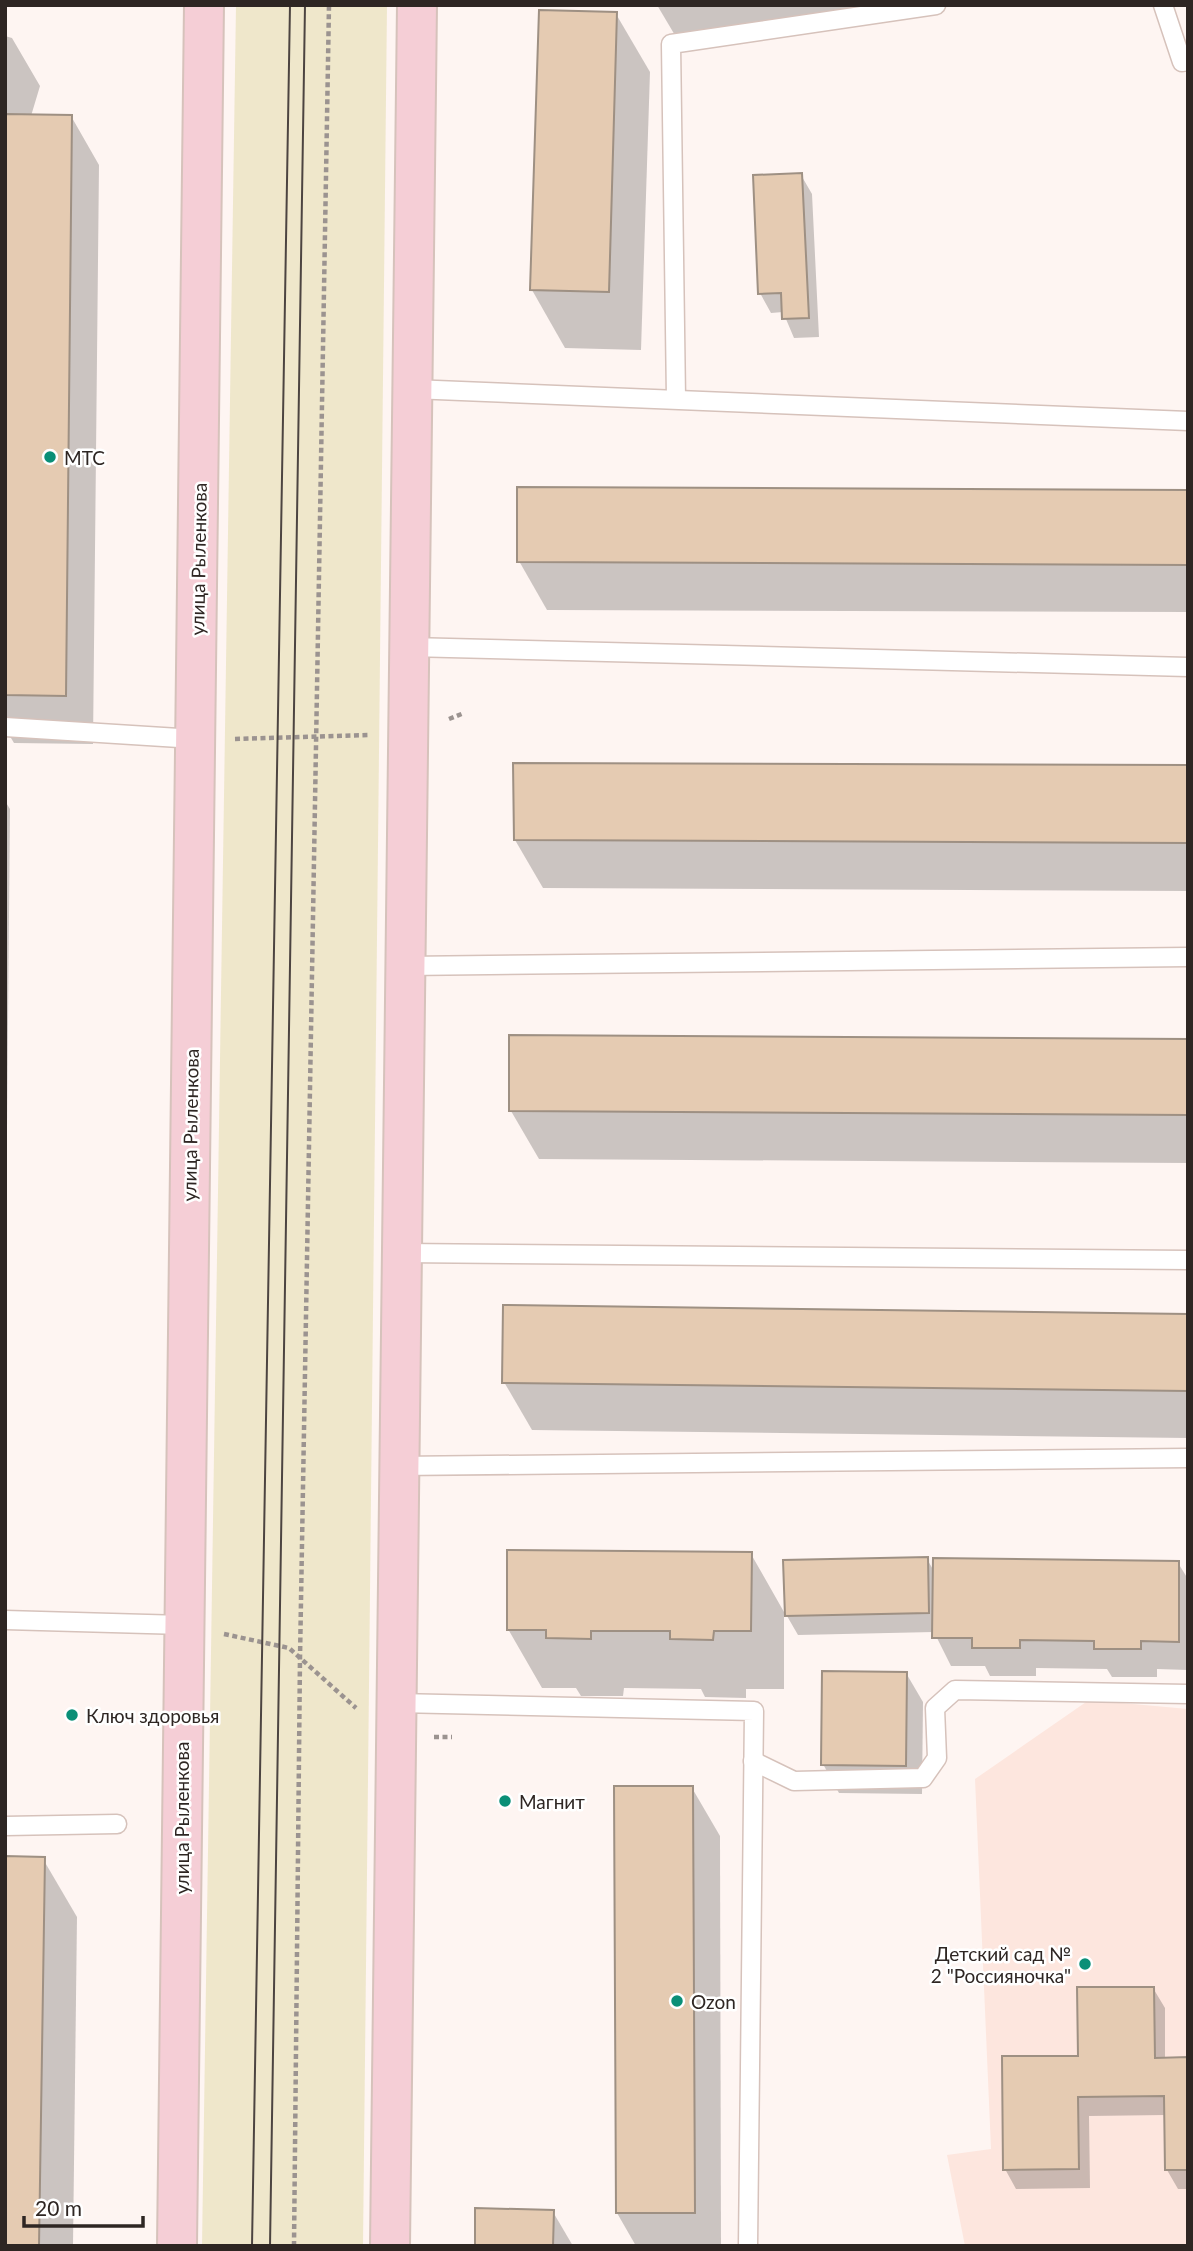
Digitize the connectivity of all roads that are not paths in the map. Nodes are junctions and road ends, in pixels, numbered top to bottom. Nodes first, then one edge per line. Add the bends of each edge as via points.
1 (204, 5) edge
2 (417, 5) edge
3 (936, 5) edge
4 (1163, 5) edge
5 (1188, 61) edge
6 (412, 389) junction
7 (676, 399) junction
8 (1188, 421) edge
9 (409, 647) junction
10 (1188, 667) edge
11 (5, 727) edge
12 (195, 739) junction
13 (1188, 957) edge
14 (406, 966) junction
15 (402, 1253) junction
16 (1188, 1259) edge
17 (1188, 1458) edge
18 (400, 1466) junction
19 (5, 1620) edge
20 (183, 1625) junction
21 (1188, 1694) edge
22 (397, 1720) junction
23 (753, 1761) junction
24 (117, 1824) dead end
25 (5, 1826) edge
26 (177, 2246) edge
27 (390, 2246) edge
28 (748, 2246) edge

1 - 12 main road, улица Рыленкова
2 - 6 main road
3 - 7 lane via 671,44
4 - 5 lane via 1182,62
6 - 7 lane
6 - 9 main road
7 - 8 lane
9 - 10 lane
9 - 14 main road
11 - 12 lane
12 - 20 main road, улица Рыленкова
13 - 14 lane
14 - 15 main road
15 - 16 lane
15 - 18 main road
17 - 18 lane
18 - 22 main road
19 - 20 lane
20 - 26 main road, улица Рыленкова
21 - 23 lane via 955,1690 935,1708 937,1758 923,1778 794,1781
22 - 23 lane via 754,1711
22 - 27 main road
23 - 28 lane
24 - 25 lane

